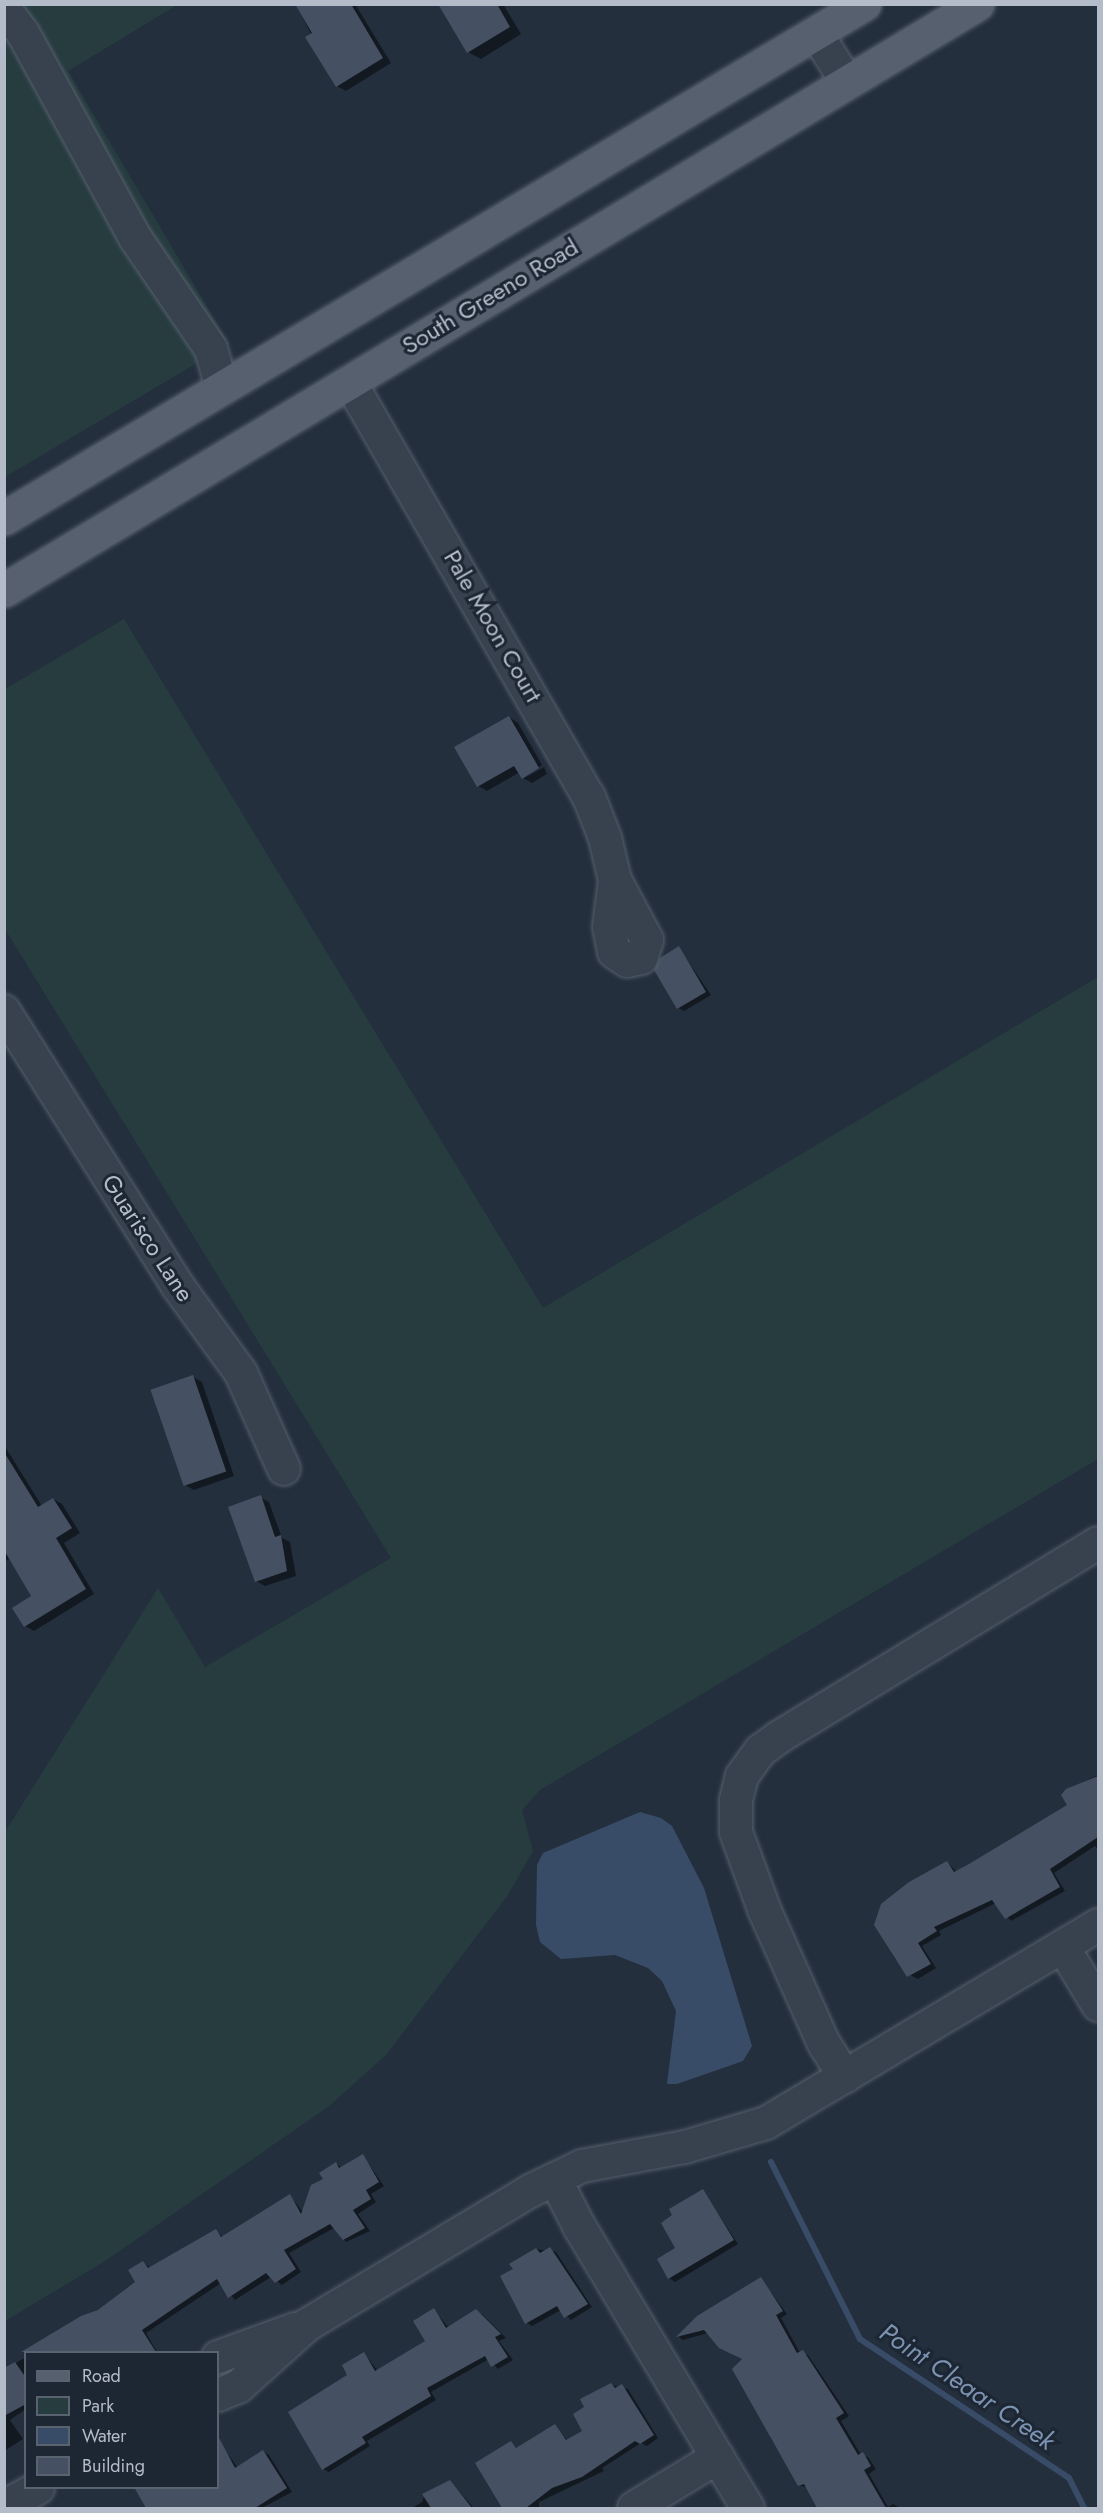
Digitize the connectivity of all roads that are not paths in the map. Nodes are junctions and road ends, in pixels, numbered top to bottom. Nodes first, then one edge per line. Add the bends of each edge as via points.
1 (864, 4) edge
2 (977, 4) edge
3 (4, 8) edge
4 (816, 33) junction
5 (847, 82) junction
6 (350, 381) junction
7 (222, 388) junction
8 (4, 518) edge
9 (4, 591) edge
10 (615, 880) dead end
11 (4, 1011) edge
12 (284, 1469) dead end
13 (1098, 1543) edge
14 (1098, 1925) edge
15 (1063, 1947) junction
16 (1098, 2005) edge
17 (845, 2077) junction
18 (555, 2179) junction
19 (307, 2325) junction
20 (219, 2357) edge
21 (219, 2395) edge
22 (717, 2457) junction
23 (35, 2489) edge
24 (4, 2507) edge
25 (634, 2508) edge
26 (748, 2508) edge

1 - 4 main road
2 - 5 main road, South Greeno Road
3 - 7 street via 23,33 136,239 152,282 197,357
4 - 5 street
4 - 7 main road
5 - 6 main road, South Greeno Road
6 - 9 main road, South Greeno Road
6 - 10 street, Pale Moon Court via 590,797
7 - 8 main road
11 - 12 street, Guarisco Lane via 177,1285 241,1373
13 - 17 street via 778,1737 760,1751 742,1776 736,1800 736,1832 769,1920 825,2044
14 - 15 street
15 - 16 street
15 - 17 street
17 - 18 street via 766,2123 685,2147 582,2166
18 - 19 street
18 - 22 street
19 - 20 street
19 - 21 street via 238,2387
22 - 25 street
22 - 26 street
23 - 24 street

